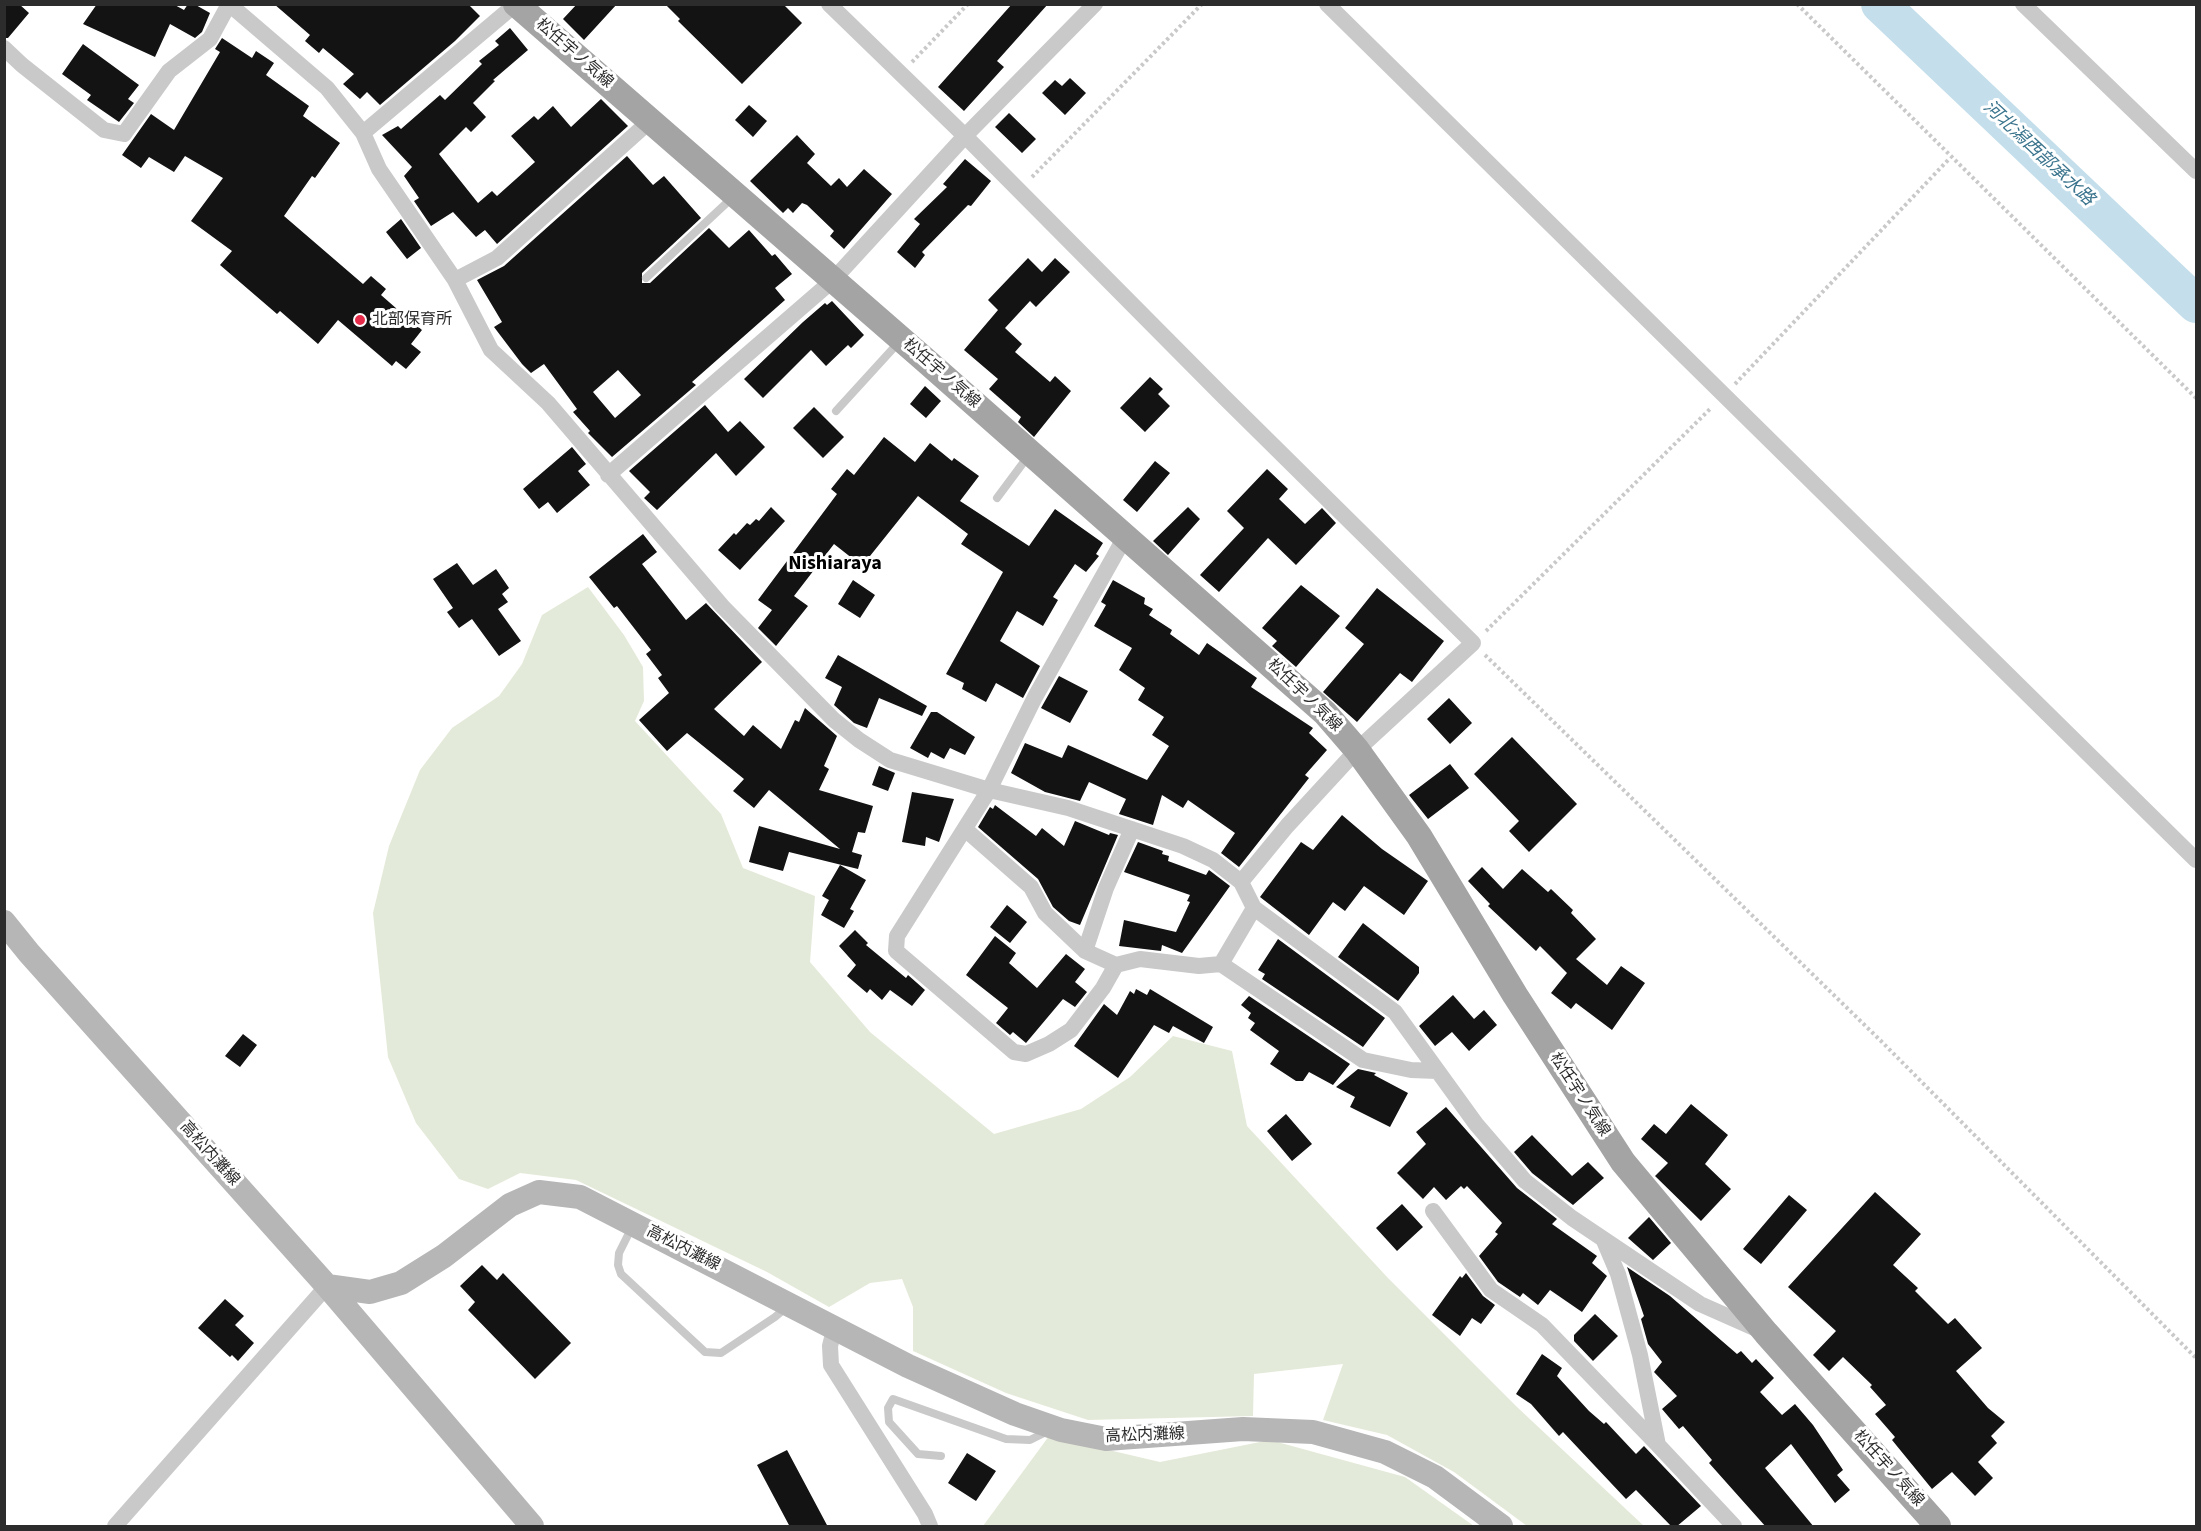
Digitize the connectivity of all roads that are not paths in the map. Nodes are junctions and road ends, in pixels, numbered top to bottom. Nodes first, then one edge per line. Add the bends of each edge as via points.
1 (516, 4) edge
2 (829, 4) edge
3 (1095, 4) edge
4 (1327, 4) edge
5 (2024, 4) edge
6 (4, 48) edge
7 (651, 120) junction
8 (363, 133) junction
9 (965, 136) junction
10 (2196, 171) edge
11 (736, 195) junction
12 (646, 278) dead end
13 (455, 280) junction
14 (832, 281) junction
15 (901, 339) junction
16 (836, 411) dead end
17 (1030, 453) junction
18 (608, 475) junction
19 (998, 498) dead end
20 (1125, 537) junction
21 (1357, 750) junction
22 (989, 790) junction
23 (1132, 829) junction
24 (966, 830) junction
25 (2196, 860) edge
26 (1241, 882) junction
27 (1254, 908) junction
28 (4, 922) edge
29 (1084, 951) junction
30 (1221, 964) junction
31 (1116, 965) junction
32 (1437, 1071) junction
33 (1433, 1212) dead end
34 (633, 1224) junction
35 (1604, 1240) junction
36 (327, 1286) junction
37 (790, 1304) junction
38 (835, 1326) junction
39 (1766, 1333) junction
40 (1055, 1428) junction
41 (1658, 1445) junction
42 (941, 1456) dead end
43 (115, 1527) edge
44 (532, 1527) edge
45 (930, 1527) edge
46 (1501, 1527) edge
47 (1734, 1527) edge
48 (1938, 1527) edge

1 - 7 main road, 松任宇ノ気線
1 - 8 street
2 - 9 street
3 - 9 street
4 - 25 street
5 - 10 street
6 - 8 street via 104,130 124,134 169,71 210,39 229,4 327,88
7 - 11 main road, 松任宇ノ気線
7 - 13 street via 497,258
8 - 13 street via 379,169
9 - 14 street
9 - 21 street via 1473,643
11 - 12 lane
11 - 14 main road, 松任宇ノ気線
13 - 18 street via 491,350 548,403
14 - 15 main road, 松任宇ノ気線
14 - 18 street
15 - 16 lane
15 - 17 main road, 松任宇ノ気線
17 - 19 lane
17 - 20 main road, 松任宇ノ気線
18 - 22 street via 722,606 834,720 890,760
20 - 21 main road, 松任宇ノ気線 via 1325,713
20 - 22 street via 1035,697
21 - 26 street
21 - 39 main road, 松任宇ノ気線 via 1419,836 1623,1162
22 - 23 street via 1068,808
22 - 24 street
23 - 26 street via 1214,860
23 - 29 street
24 - 29 street via 1031,887 1045,914
24 - 31 street via 897,936 896,951 1014,1052 1026,1054 1071,1030
26 - 27 street
27 - 30 street
27 - 32 street via 1395,1012
28 - 36 main road, 高松内灘線
29 - 31 street
30 - 31 street via 1199,966 1140,959
30 - 32 street via 1364,1060
32 - 35 street via 1525,1181
33 - 41 street via 1491,1290 1542,1325
34 - 36 main road, 高松内灘線 via 580,1197 539,1192 510,1205 444,1256 401,1283 370,1292
34 - 37 main road, 高松内灘線
34 - 37 lane via 619,1253 621,1274 705,1352 721,1353
35 - 39 street via 1700,1305
35 - 41 street via 1618,1274 1640,1354
36 - 43 street
36 - 44 main road
37 - 38 main road, 高松内灘線
38 - 40 main road, 高松内灘線 via 908,1366
38 - 45 street via 831,1365
39 - 48 main road, 松任宇ノ気線
40 - 42 lane via 1030,1440 1018,1441 893,1400 888,1408 889,1422 918,1454
40 - 46 main road, 高松内灘線 via 1106,1439 1243,1429 1313,1432 1385,1452 1435,1477
41 - 47 street

